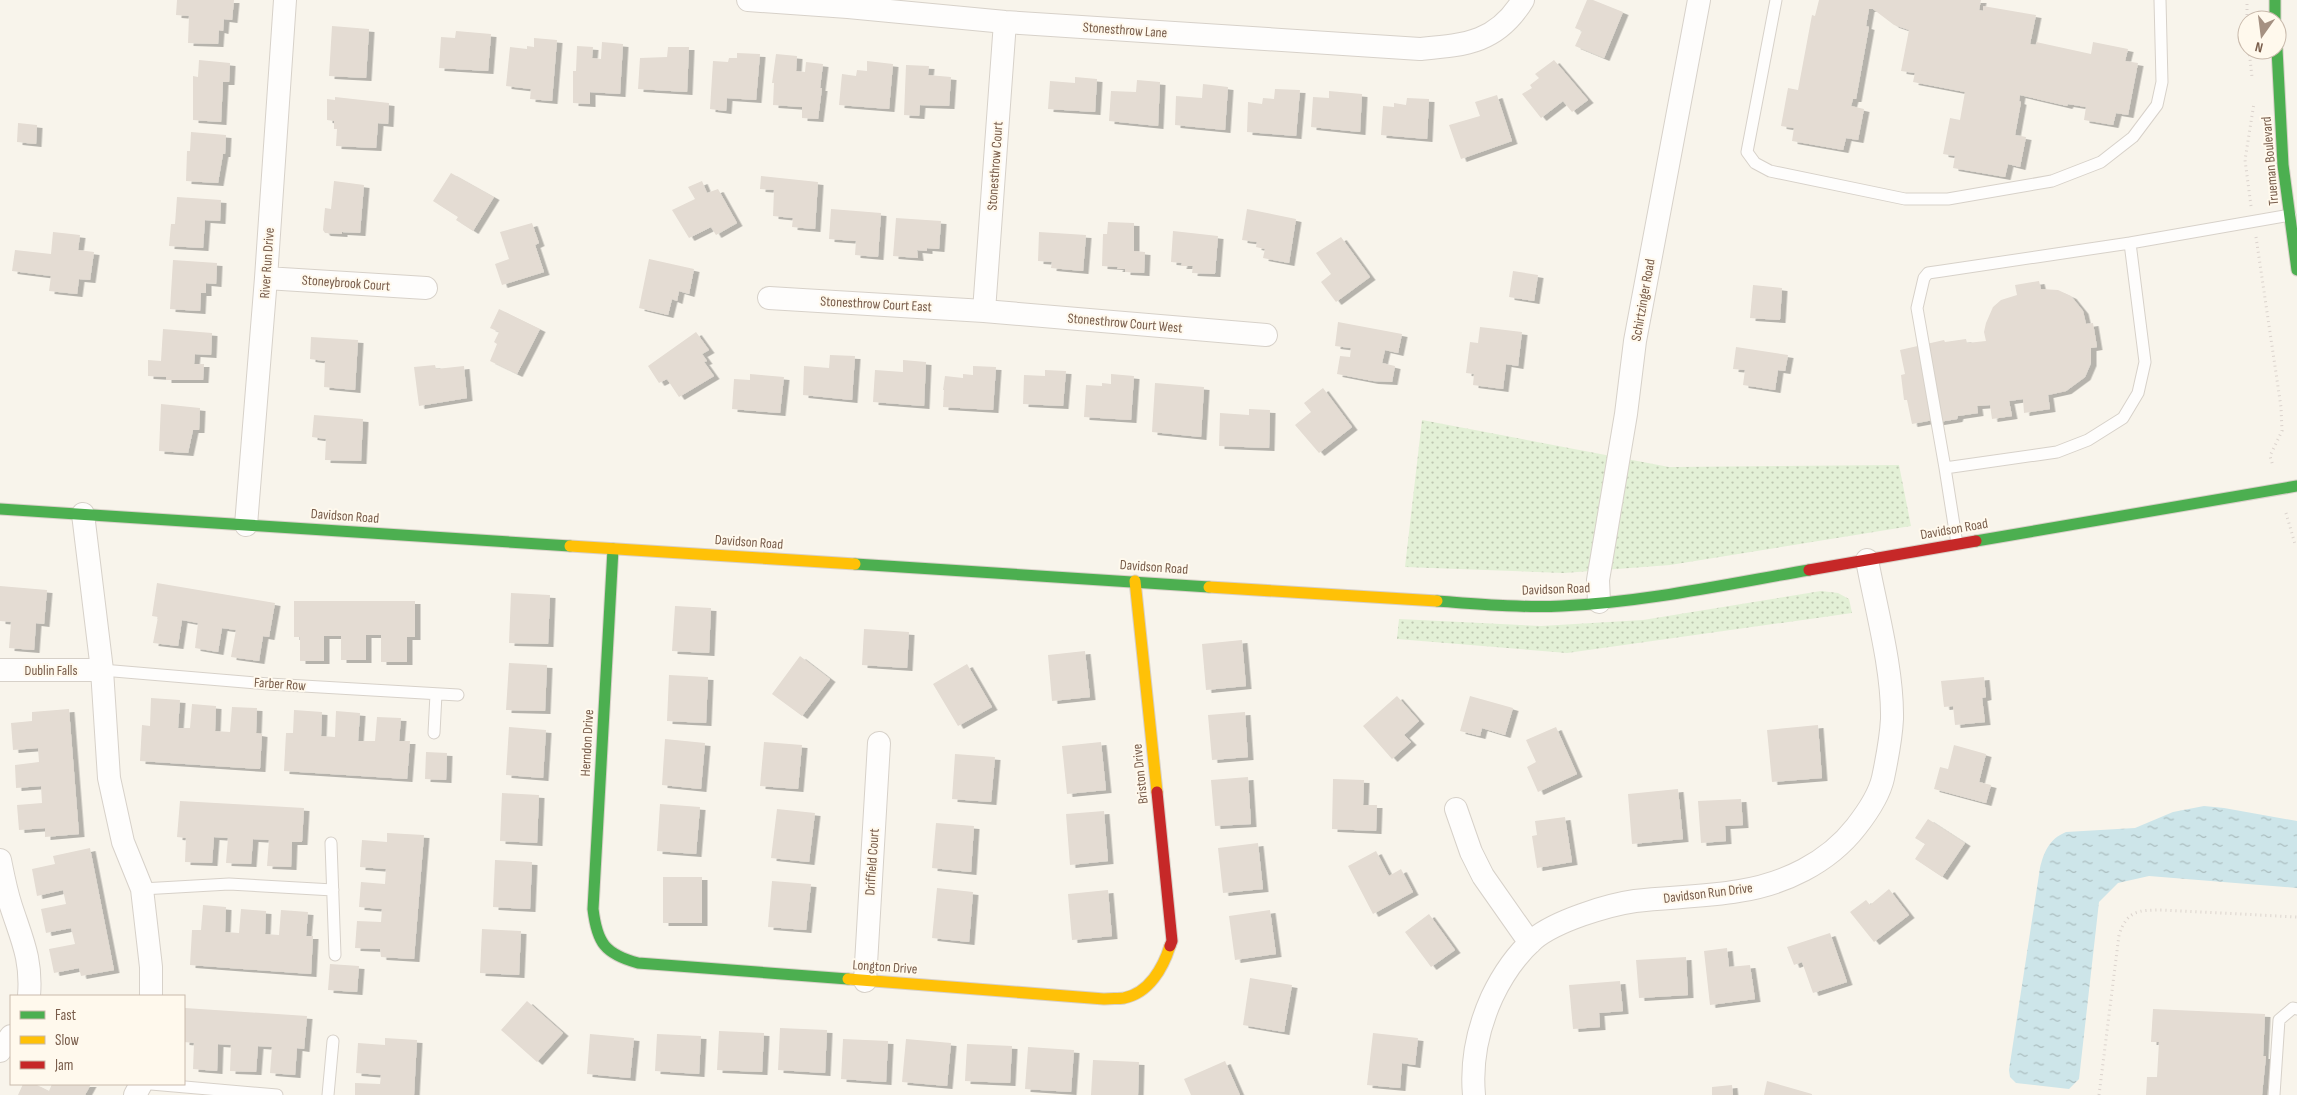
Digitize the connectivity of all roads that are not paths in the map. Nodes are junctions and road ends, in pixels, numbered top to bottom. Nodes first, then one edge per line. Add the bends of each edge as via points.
1 (284, 0) edge
2 (748, 0) edge
3 (1523, 0) edge
4 (1699, 0) edge
5 (1776, 0) edge
6 (2160, 0) edge
7 (1005, 22) junction
8 (2278, 60) edge
9 (2290, 214) junction
10 (2130, 243) junction
11 (2297, 270) edge
12 (266, 278) junction
13 (426, 288) dead end
14 (769, 298) dead end
15 (984, 311) junction
16 (1266, 335) dead end
17 (1945, 468) junction
18 (2297, 486) edge
19 (0, 509) edge
20 (83, 514) junction
21 (246, 525) junction
22 (1957, 544) junction
23 (612, 549) junction
24 (1867, 560) junction
25 (1136, 581) junction
26 (1599, 602) junction
27 (0, 670) edge
28 (102, 670) junction
29 (436, 694) junction
30 (458, 695) dead end
31 (434, 732) dead end
32 (879, 743) dead end
33 (1456, 809) dead end
34 (331, 843) dead end
35 (0, 860) edge
36 (142, 889) junction
37 (333, 890) junction
38 (598, 939) joint
39 (1530, 943) junction
40 (335, 954) dead end
41 (1164, 963) joint
42 (865, 981) junction
43 (29, 995) edge
44 (150, 995) edge
45 (2297, 1009) edge
46 (10, 1037) edge
47 (333, 1041) dead end
48 (0, 1051) edge
49 (162, 1085) edge
50 (277, 1095) edge
51 (328, 1095) edge
52 (1474, 1095) edge
53 (2274, 1095) edge

1 - 12 street, River Run Drive
2 - 7 street, Stonesthrow Lane
3 - 7 street, Stonesthrow Lane via 1498,28 1468,44 1420,49
4 - 26 street, Schirtzinger Road via 1635,341 1598,580
5 - 6 lane via 1747,152 1755,163 1770,171 1905,199 1948,199 2052,181 2100,162 2133,137 2157,105 2162,82
7 - 15 street, Stonesthrow Court
8 - 9 main road, Trueman Boulevard via 2283,165
9 - 10 lane
9 - 11 main road, Trueman Boulevard
10 - 17 lane via 2145,362 2138,393 2123,418 2088,440 2057,452
10 - 17 lane via 1928,273 1917,308
12 - 13 street, Stoneybrook Court
12 - 21 street, River Run Drive
14 - 15 street, Stonesthrow Court East
15 - 16 street, Stonesthrow Court West
17 - 22 lane
18 - 22 main road, Davidson Road
19 - 20 main road, Davidson Road
20 - 21 main road, Davidson Road
20 - 28 street
21 - 23 main road, Davidson Road
22 - 24 main road, Davidson Road
23 - 25 main road, Davidson Road
23 - 38 main road, Herndon Drive via 593,909
24 - 26 main road, Davidson Road via 1664,595
24 - 39 street, Davidson Run Drive via 1890,687 1892,720 1883,780 1870,809 1848,837 1813,865 1777,881 1740,891 1633,902 1593,910 1557,926
25 - 26 main road, Davidson Road via 1508,606
25 - 41 main road, Briston Drive via 1172,941
27 - 28 street, Dublin Falls
28 - 29 lane, Farber Row
28 - 36 street via 109,778 123,842
29 - 30 lane, Farber Row
29 - 31 lane
32 - 42 street, Driffield Court
33 - 39 street via 1483,876
34 - 37 lane
35 - 43 street via 28,956
36 - 37 lane via 229,884
36 - 44 street via 151,967
37 - 40 lane
38 - 42 main road, Longton Drive via 606,950 619,958 638,963
39 - 52 street, Davidson Run Drive via 1499,983 1486,1013 1476,1052
41 - 42 main road, Longton Drive via 1147,985 1127,997 1111,998
45 - 53 lane via 2293,1008 2279,1020
46 - 48 street
47 - 51 lane
49 - 50 lane

